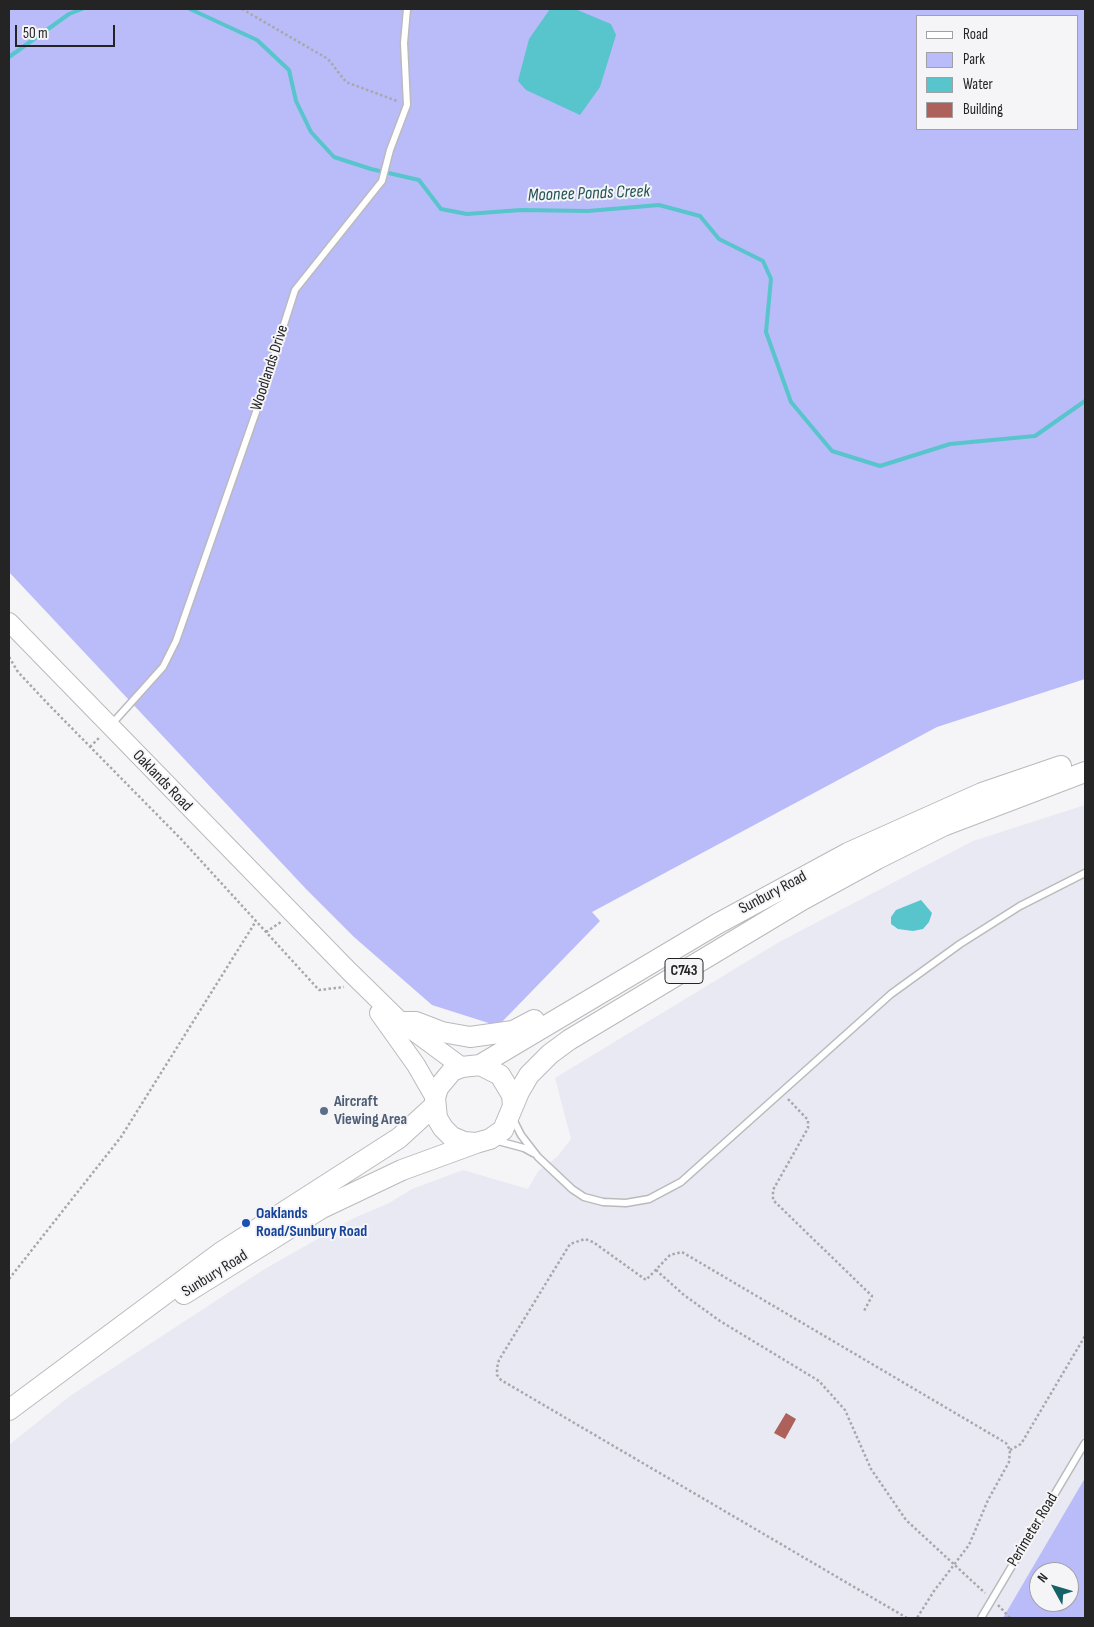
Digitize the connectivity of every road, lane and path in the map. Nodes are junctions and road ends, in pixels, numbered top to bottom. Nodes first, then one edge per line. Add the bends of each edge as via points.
1 (242, 9) edge
2 (406, 9) edge
3 (407, 105) junction
4 (9, 622) edge
5 (9, 657) edge
6 (109, 726) junction
7 (1085, 758) edge
8 (1085, 772) edge
9 (1085, 873) edge
10 (256, 921) junction
11 (717, 924) junction
12 (317, 939) junction
13 (356, 985) junction
14 (397, 1026) junction
15 (471, 1066) junction
16 (781, 1091) junction
17 (435, 1102) junction
18 (512, 1111) junction
19 (483, 1141) junction
20 (538, 1156) junction
21 (656, 1270) junction
22 (9, 1279) edge
23 (864, 1311) dead end
24 (1085, 1336) edge
25 (68, 1366) junction
26 (9, 1410) edge
27 (1085, 1443) edge
28 (1010, 1450) junction
29 (954, 1565) junction
30 (992, 1600) junction
31 (907, 1618) edge
32 (917, 1618) edge
33 (981, 1618) edge
34 (1010, 1618) edge

1 - 3 path via 328,59 346,82
2 - 3 lane, Woodlands Drive
3 - 6 lane, Woodlands Drive via 382,181 295,290 176,641 163,667
4 - 6 main road, Oaklands Road
5 - 10 path via 18,672
6 - 12 main road, Oaklands Road
7 - 11 main road, Sunbury Road / C743 via 982,793 925,817 848,853
8 - 18 main road, Sunbury Road / C743 via 943,826 802,900 569,1040 539,1064 524,1083
9 - 16 lane via 1020,906 960,944 891,994
10 - 13 path via 319,990
10 - 22 path via 121,1136
11 - 14 main road via 625,969 514,1031 456,1036 416,1022
11 - 15 main road, Sunbury Road / C743
12 - 13 main road, Oaklands Road
12 - 14 main road, Oaklands Road
13 - 14 main road, Oaklands Road
14 - 15 main road, Oaklands Road
14 - 17 main road, Oaklands Road
15 - 17 main road, C743 via 444,1079
15 - 18 main road via 491,1069 504,1080 512,1095
16 - 20 lane via 681,1182 649,1199 611,1202 584,1197
16 - 23 path via 808,1120 808,1128 772,1190 773,1200 872,1296
17 - 19 main road via 437,1118 452,1136 464,1142
17 - 25 main road, Sunbury Road / C743 via 400,1138 220,1253
18 - 19 main road, C743 via 503,1130
18 - 20 lane via 521,1135
19 - 20 lane via 524,1148
19 - 25 main road, Sunbury Road / C743 via 402,1170 322,1208
21 - 28 path via 676,1252 695,1258 1004,1440
21 - 29 path via 720,1321 819,1381 845,1410 871,1469 906,1520
21 - 31 path via 646,1280 593,1242 585,1239 570,1244 499,1360 497,1375
24 - 28 path via 1021,1444
25 - 26 main road, Sunbury Road / C743
27 - 30 lane, Perimeter Road
28 - 29 path via 1007,1468 988,1500 969,1545
29 - 30 path
29 - 32 path
30 - 33 lane, Perimeter Road
30 - 34 path

